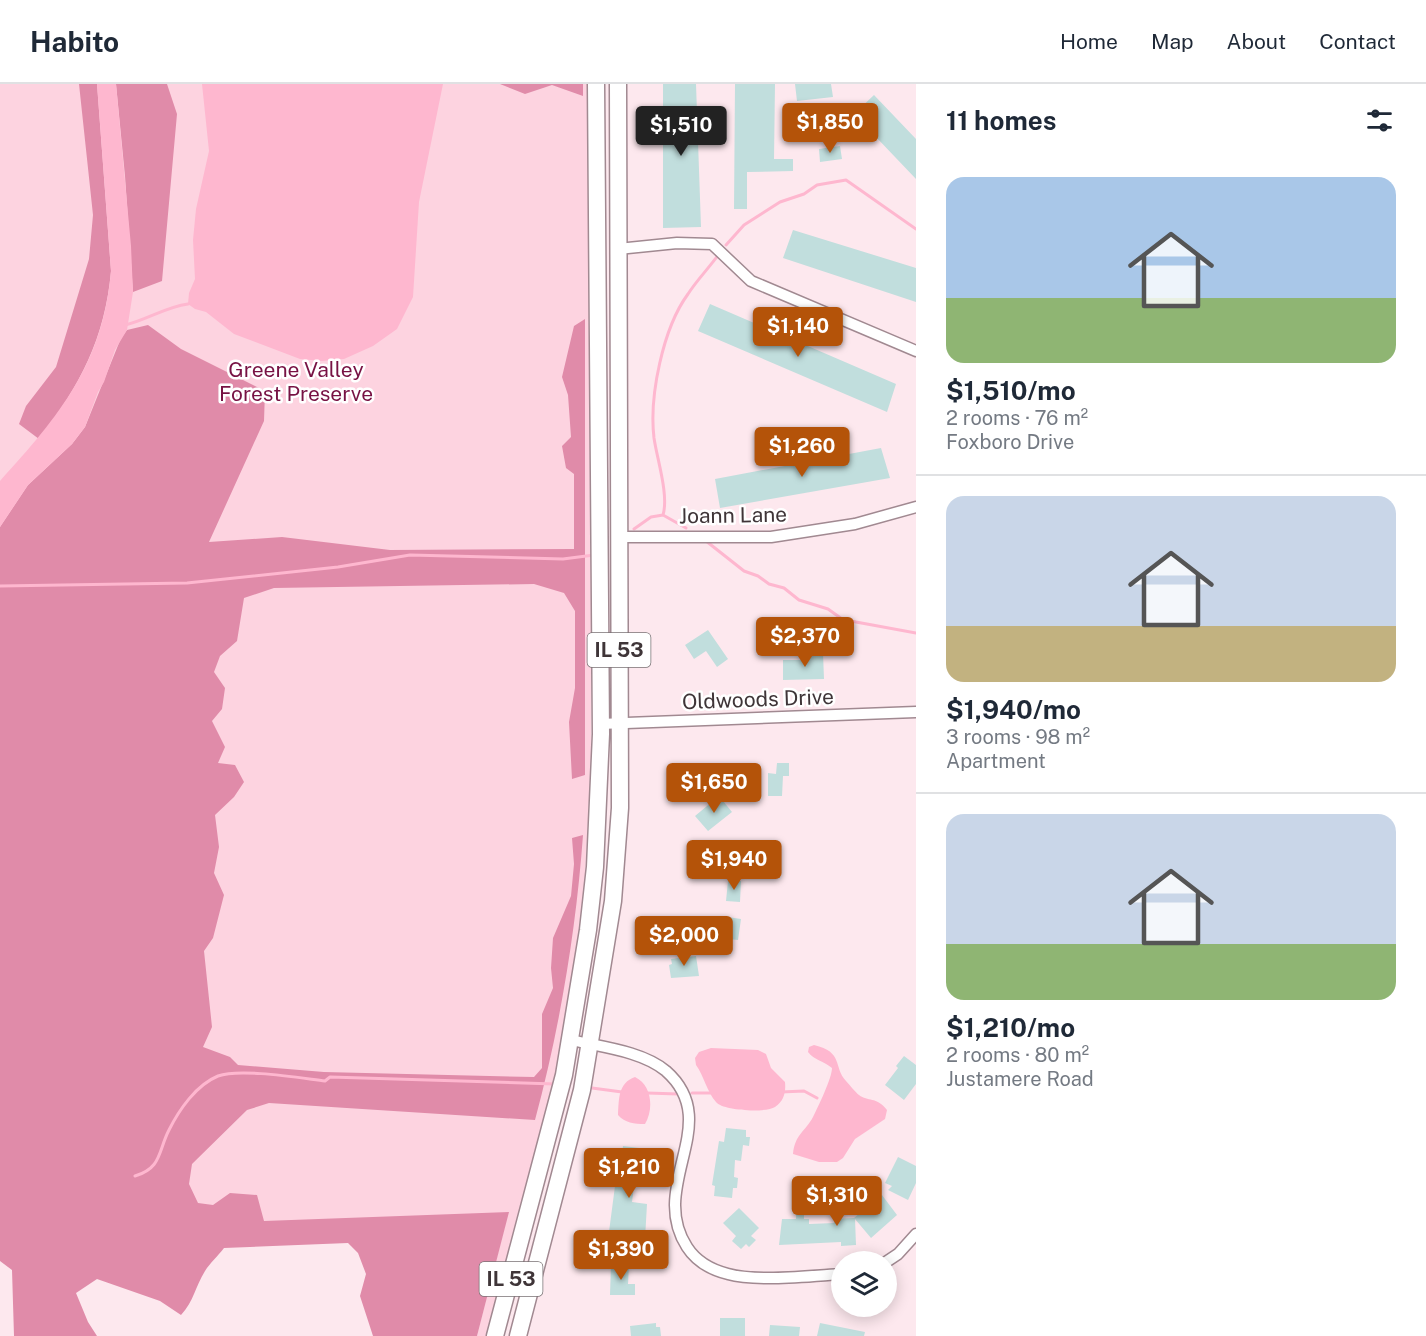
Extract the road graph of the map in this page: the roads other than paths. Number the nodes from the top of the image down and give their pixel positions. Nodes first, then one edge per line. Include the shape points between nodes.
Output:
1 (596, 84) edge
2 (618, 84) edge
3 (618, 249) junction
4 (916, 351) edge
5 (916, 507) edge
6 (619, 537) junction
7 (916, 712) edge
8 (621, 723) junction
9 (600, 724) junction
10 (571, 1040) junction
11 (590, 1044) junction
12 (916, 1234) edge
13 (897, 1255) edge
14 (831, 1274) edge
15 (495, 1336) edge
16 (518, 1336) edge

1 - 9 main road, IL 53
2 - 3 main road, IL 53
3 - 4 street via 712,244 751,281
3 - 6 main road, IL 53
5 - 6 street, Joann Lane via 855,524 771,537
6 - 8 main road, IL 53
7 - 8 street, Oldwoods Drive
8 - 9 street, Oldwoods Drive
8 - 11 main road, IL 53 via 613,901
9 - 10 main road, IL 53 via 595,867
10 - 11 street
10 - 15 main road, IL 53
11 - 14 street via 652,1062 678,1085 688,1107 689,1128 674,1210 683,1240 703,1263 744,1277
11 - 16 main road, IL 53 via 582,1090
12 - 13 street

